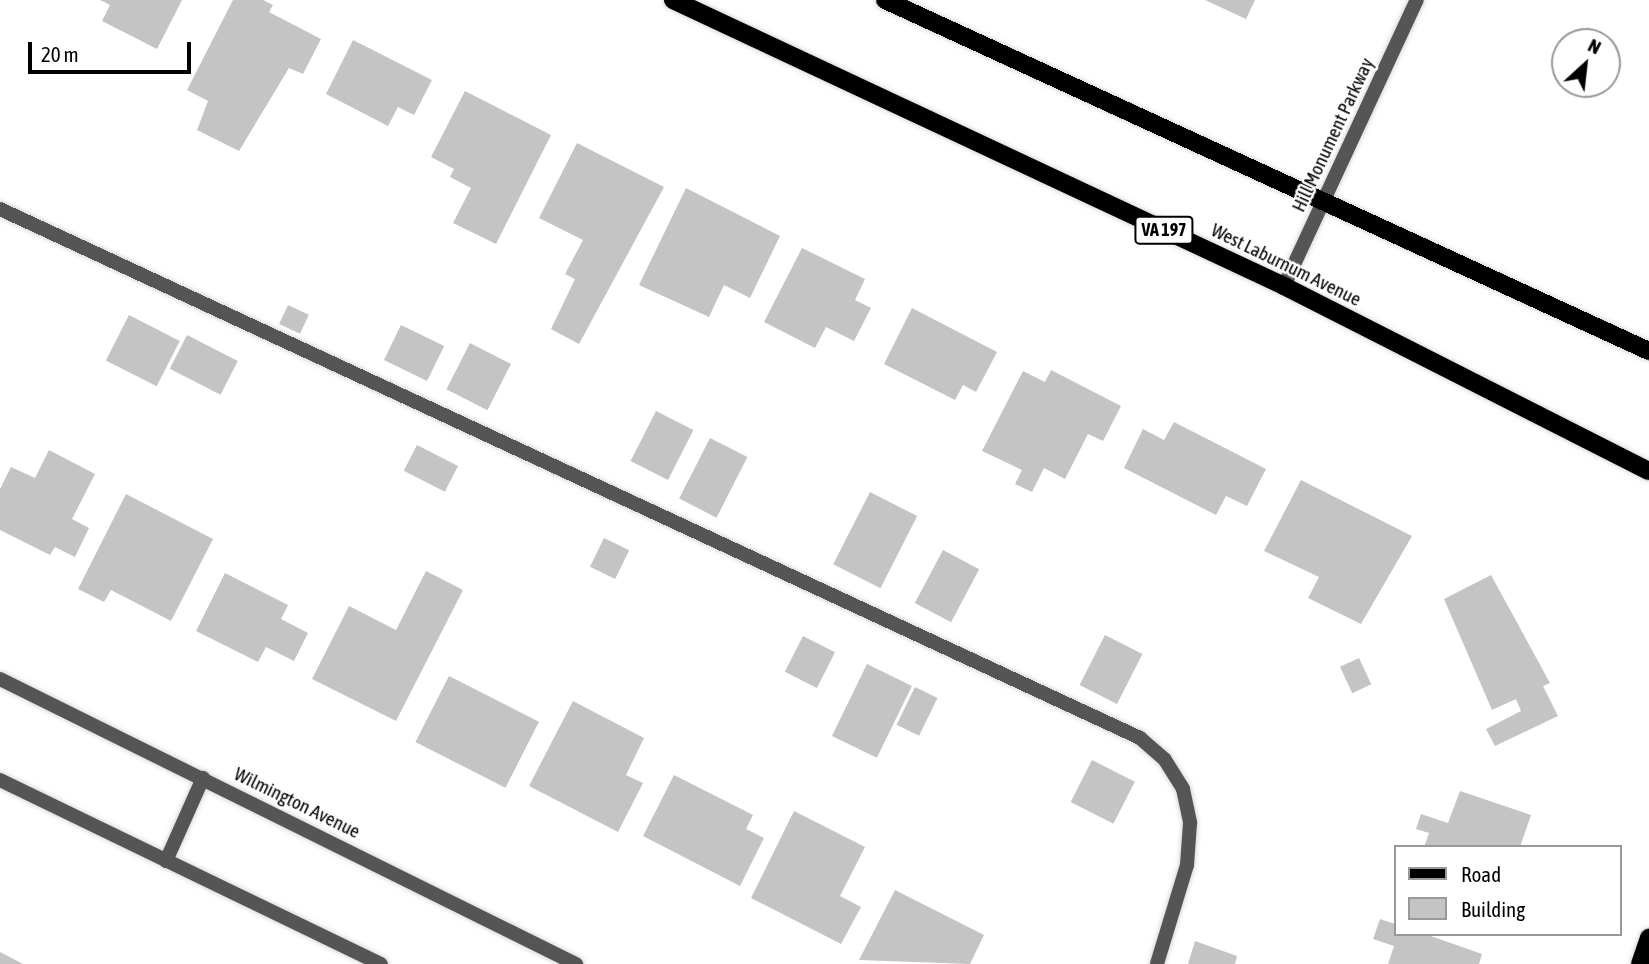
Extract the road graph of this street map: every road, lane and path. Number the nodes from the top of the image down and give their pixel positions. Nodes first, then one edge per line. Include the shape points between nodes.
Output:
1 (673, 0) edge
2 (885, 0) edge
3 (1417, 0) edge
4 (1323, 203) junction
5 (0, 209) edge
6 (1284, 286) junction
7 (1649, 351) edge
8 (1649, 471) edge
9 (0, 678) edge
10 (204, 778) junction
11 (0, 780) edge
12 (166, 861) junction
13 (1649, 939) edge
14 (381, 964) edge
15 (576, 964) edge
16 (1157, 964) edge
17 (1640, 964) edge

1 - 6 main road, West Laburnum Avenue / VA 197
2 - 4 main road
3 - 4 street, Hill Monument Parkway
4 - 6 street, Hill Monument Parkway
4 - 7 main road
5 - 16 street via 1140,738 1165,760 1183,789 1190,823 1187,865
6 - 8 main road, West Laburnum Avenue / VA 197
9 - 10 street, Wilmington Avenue
10 - 12 street
10 - 15 street, Wilmington Avenue
11 - 12 street
12 - 14 street
13 - 17 main road

